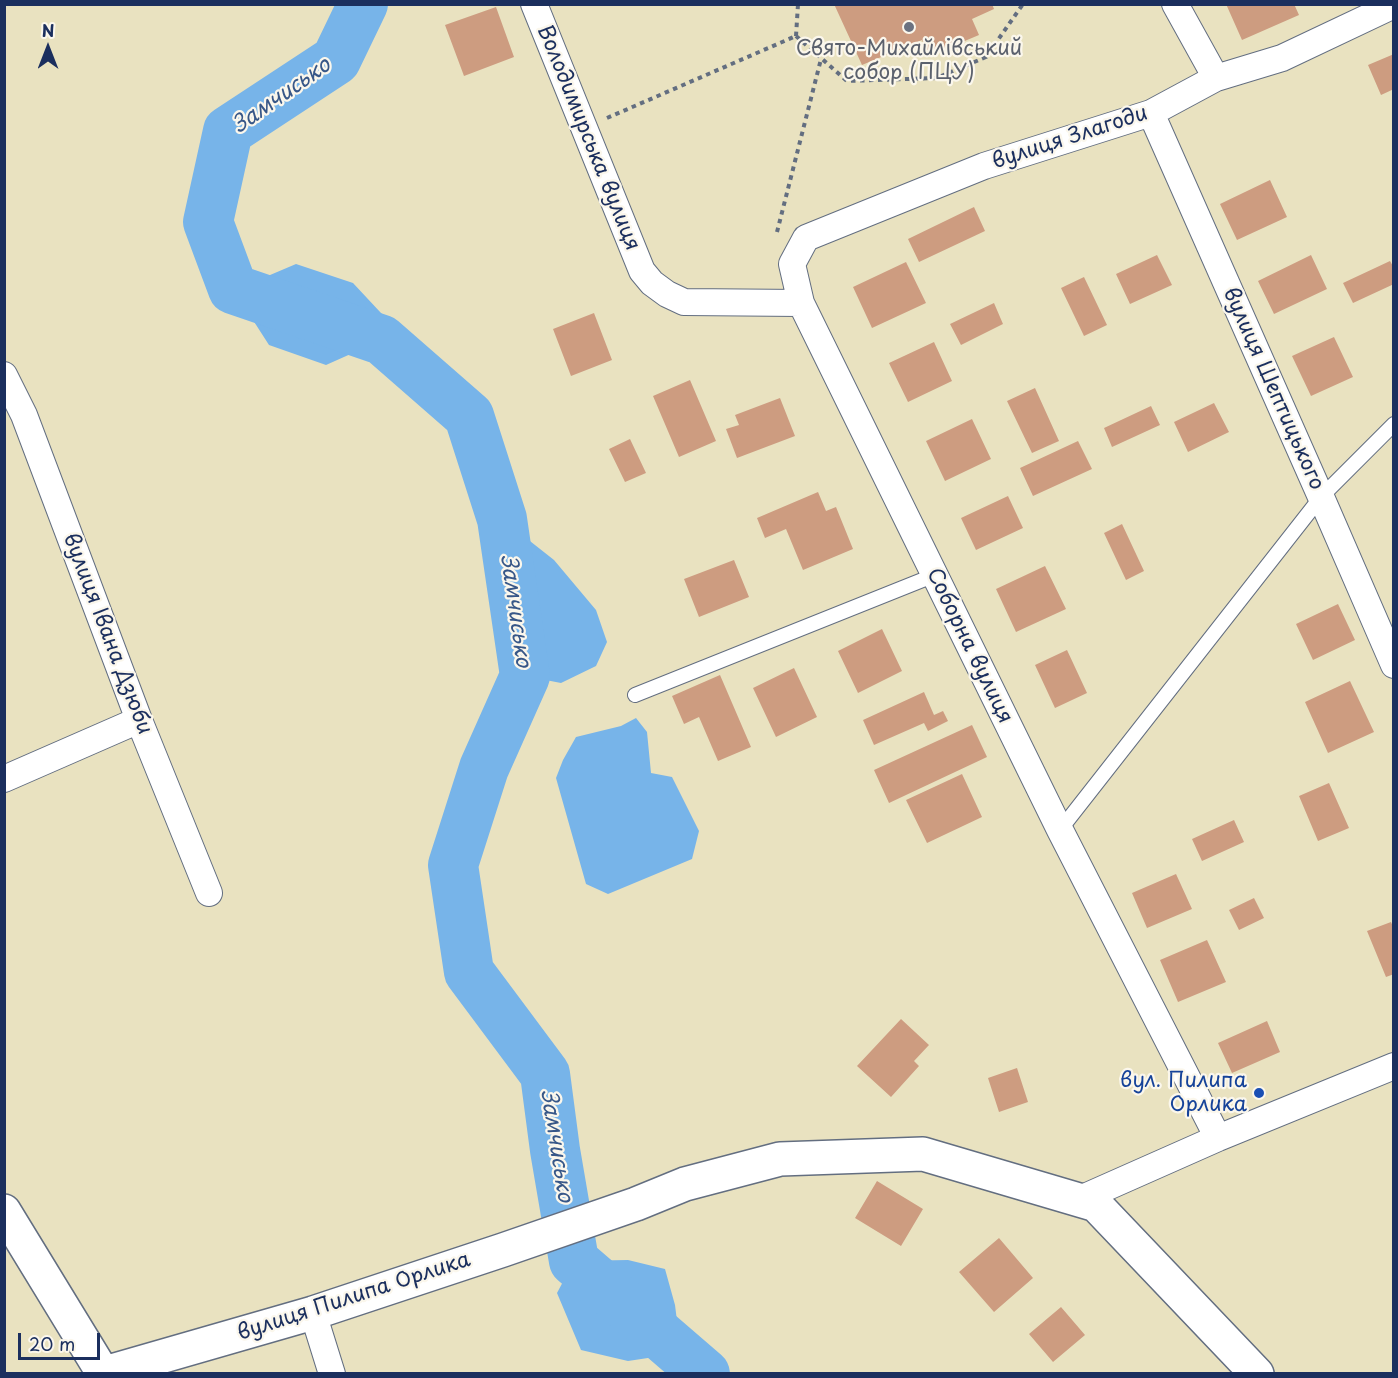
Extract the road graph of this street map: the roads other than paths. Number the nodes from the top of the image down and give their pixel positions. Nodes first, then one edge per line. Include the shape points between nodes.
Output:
1 (534, 4) edge
2 (1175, 4) edge
3 (1394, 5) edge
4 (1216, 78) junction
5 (1151, 113) junction
6 (801, 303) junction
7 (4, 375) edge
8 (1394, 424) edge
9 (1322, 497) junction
10 (935, 575) junction
11 (1394, 665) edge
12 (635, 695) dead end
13 (140, 720) junction
14 (4, 779) edge
15 (1060, 830) junction
16 (209, 893) dead end
17 (1394, 1066) edge
18 (1218, 1138) junction
19 (1078, 1200) junction
20 (4, 1211) edge
21 (313, 1313) junction
22 (102, 1373) edge
23 (332, 1374) edge
24 (1257, 1374) edge

1 - 6 street, Володимирська вулиця via 642,271 652,283 684,302
2 - 4 street
3 - 4 street, вулиця Злагоди via 1282,58
4 - 5 street, вулиця Злагоди
5 - 6 street, вулиця Злагоди via 984,166 806,238 792,264
5 - 9 street, вулиця Шептицького
6 - 10 street, Соборна вулиця
7 - 13 street, вулиця Івана Дзюби via 24,415
8 - 9 lane
9 - 11 street, вулиця Шептицького
9 - 15 lane
10 - 12 lane
10 - 15 street, Соборна вулиця
13 - 14 street
13 - 16 street, вулиця Івана Дзюби
15 - 18 street, Соборна вулиця
17 - 18 street
18 - 19 street
19 - 21 street, вулиця Пилипа Орлика via 923,1154 780,1159 685,1184
19 - 24 street via 1096,1205
20 - 22 street
21 - 22 street, вулиця Пилипа Орлика
21 - 23 street

